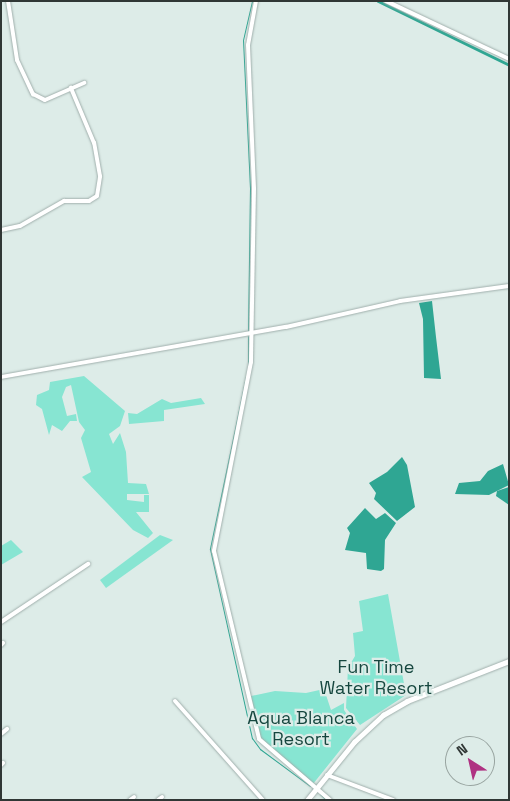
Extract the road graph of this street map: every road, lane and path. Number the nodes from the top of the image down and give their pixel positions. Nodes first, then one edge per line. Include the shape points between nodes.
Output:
1 (8, 1) edge
2 (256, 1) edge
3 (386, 1) edge
4 (509, 59) edge
5 (84, 83) dead end
6 (72, 88) junction
7 (1, 230) edge
8 (509, 286) edge
9 (249, 332) junction
10 (2, 376) edge
11 (88, 564) dead end
12 (1, 622) edge
13 (509, 661) edge
14 (175, 701) dead end
15 (7, 729) dead end
16 (1, 734) edge
17 (327, 775) junction
18 (316, 788) junction
19 (330, 799) edge
20 (263, 800) edge
21 (307, 800) edge
22 (393, 800) edge

1 - 6 street via 17,60 29,89 42,100
2 - 9 street via 248,52 254,189
3 - 4 street
5 - 6 street
6 - 7 street via 94,143 100,176 96,196 89,201 64,201 20,226
8 - 9 street via 400,301
9 - 10 street
9 - 18 street via 250,370 214,550 259,739
11 - 12 street
13 - 17 main road via 397,706 368,728
14 - 20 street
15 - 16 street
17 - 18 main road
17 - 22 street
18 - 19 street
18 - 21 main road

